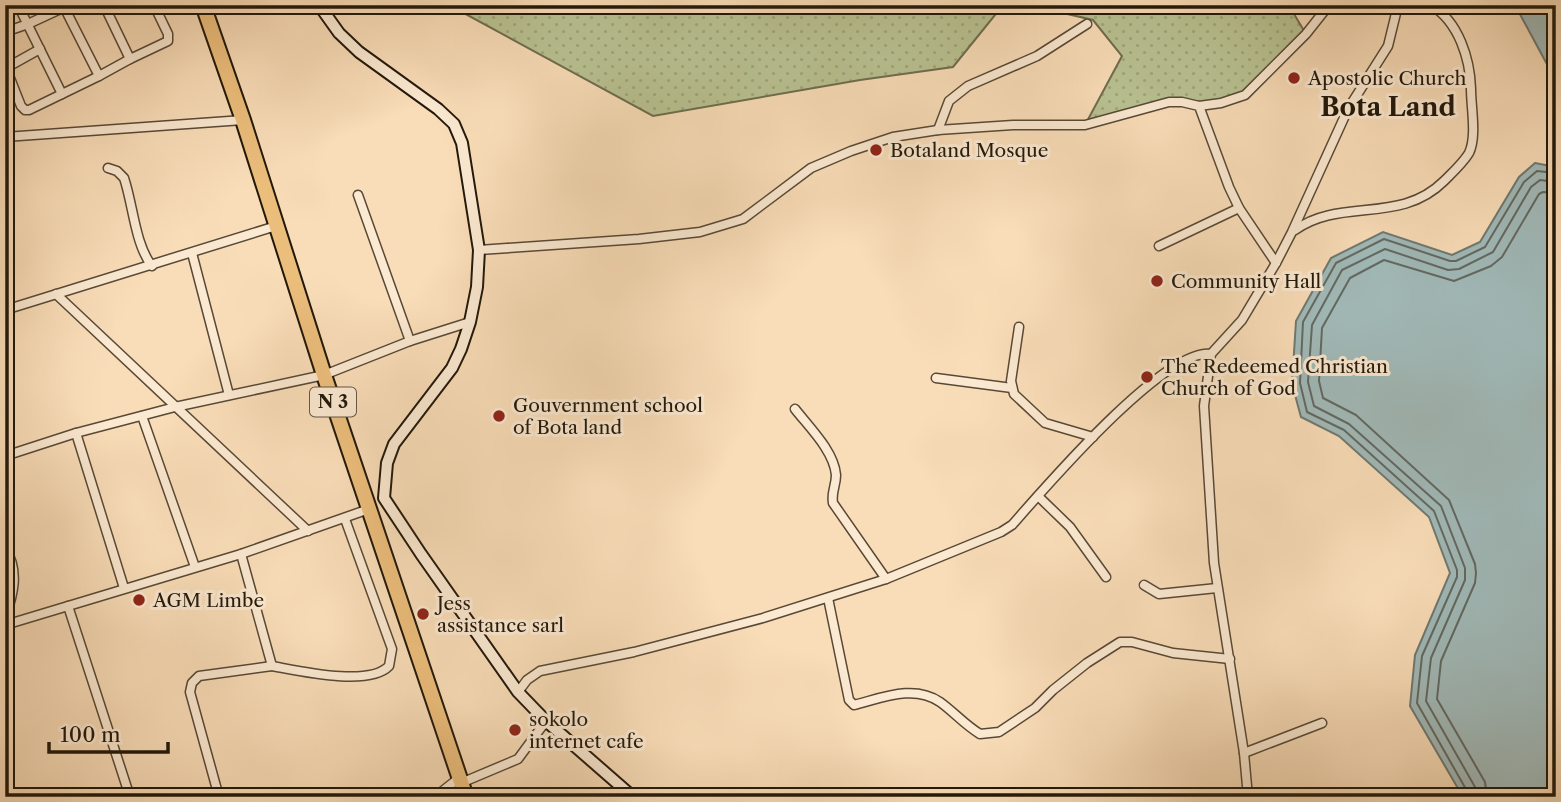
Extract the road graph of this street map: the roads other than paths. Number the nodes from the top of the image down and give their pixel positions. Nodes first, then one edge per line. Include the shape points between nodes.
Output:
1 (18, 5) edge
2 (104, 5) edge
3 (154, 5) edge
4 (202, 5) edge
5 (319, 5) edge
6 (1329, 5) edge
7 (1398, 5) edge
8 (1431, 5) edge
9 (65, 6) edge
10 (28, 24) junction
11 (1087, 24) dead end
12 (5, 32) edge
13 (40, 49) junction
14 (130, 59) junction
15 (99, 76) junction
16 (62, 94) junction
17 (1199, 106) junction
18 (243, 120) junction
19 (938, 130) junction
20 (5, 137) edge
21 (108, 168) dead end
22 (358, 195) dead end
23 (1239, 208) junction
24 (276, 226) junction
25 (1292, 232) junction
26 (1159, 246) dead end
27 (479, 250) junction
28 (192, 253) junction
29 (1276, 263) junction
30 (152, 266) junction
31 (56, 294) junction
32 (5, 310) edge
33 (470, 322) junction
34 (1019, 327) dead end
35 (410, 341) junction
36 (1211, 354) junction
37 (324, 375) junction
38 (936, 378) dead end
39 (1012, 388) junction
40 (229, 395) junction
41 (175, 407) junction
42 (795, 409) dead end
43 (142, 416) junction
44 (76, 433) junction
45 (1093, 437) junction
46 (5, 456) edge
47 (1038, 496) junction
48 (384, 498) junction
49 (368, 505) junction
50 (345, 519) junction
51 (308, 531) junction
52 (5, 548) edge
53 (241, 554) junction
54 (195, 567) junction
55 (1106, 577) dead end
56 (886, 579) junction
57 (1144, 585) dead end
58 (124, 588) junction
59 (1217, 588) junction
60 (828, 598) junction
61 (68, 606) junction
62 (5, 619) edge
63 (5, 625) edge
64 (1230, 659) junction
65 (272, 666) junction
66 (519, 692) junction
67 (546, 721) junction
68 (1322, 723) dead end
69 (1244, 752) junction
70 (462, 786) edge
71 (130, 797) edge
72 (219, 797) edge
73 (435, 797) edge
74 (634, 797) edge
75 (1248, 797) edge

1 - 10 street
2 - 14 street
3 - 14 street via 168,41
4 - 18 highway, N 3
5 - 27 street via 359,52 454,124 463,143
6 - 17 street via 1245,95
7 - 25 street via 1388,46 1348,109
8 - 25 street via 1451,24 1470,72 1469,152 1433,191 1415,202 1313,219
9 - 10 street
9 - 15 street
10 - 12 street
10 - 13 street
11 - 19 street via 1037,56 968,86 949,100
13 - 16 street
13 - 16 street via 6,68 21,106 29,110
14 - 15 street
15 - 16 street
17 - 19 street via 1169,102 1085,125
17 - 23 street
18 - 20 street
18 - 24 highway, N 3
19 - 27 street via 893,137 832,159 801,174 743,219 700,232
21 - 30 street via 124,178 140,240
22 - 35 street
23 - 26 street
23 - 29 street
24 - 28 street
24 - 37 highway, N 3
25 - 29 street
27 - 33 street
28 - 30 street
28 - 40 street
29 - 36 street via 1242,320
30 - 31 street
31 - 32 street
31 - 41 street
33 - 35 street
33 - 48 street via 452,368 394,444
34 - 39 street
35 - 37 street
36 - 45 street via 1190,358 1166,373
36 - 59 street via 1205,414
37 - 40 street
37 - 49 highway, N 3
38 - 39 street
39 - 45 street via 1018,400 1045,423
40 - 41 street
41 - 43 street
41 - 51 street
42 - 56 street via 831,458 836,474 833,503
43 - 44 street
43 - 54 street
44 - 46 street
44 - 58 street
45 - 47 street
47 - 55 street via 1070,527
47 - 56 street via 1001,532
48 - 49 street
48 - 66 street
49 - 50 street
49 - 70 highway, N 3
50 - 51 street
50 - 65 street via 392,649 389,666 378,675 325,676
51 - 53 street
52 - 62 street via 15,580
53 - 54 street
53 - 65 street
54 - 58 street
56 - 60 street
57 - 59 street via 1158,594
58 - 61 street
59 - 64 street
60 - 64 street via 854,705 909,692 923,694 980,734 999,732 1035,709 1087,663 1120,642
60 - 66 street via 664,645 540,671
61 - 63 street
61 - 71 street
64 - 69 street
65 - 72 street via 198,676 192,683 190,692
66 - 67 street
67 - 70 street via 518,759
67 - 74 street
68 - 69 street
69 - 75 street
70 - 73 street

